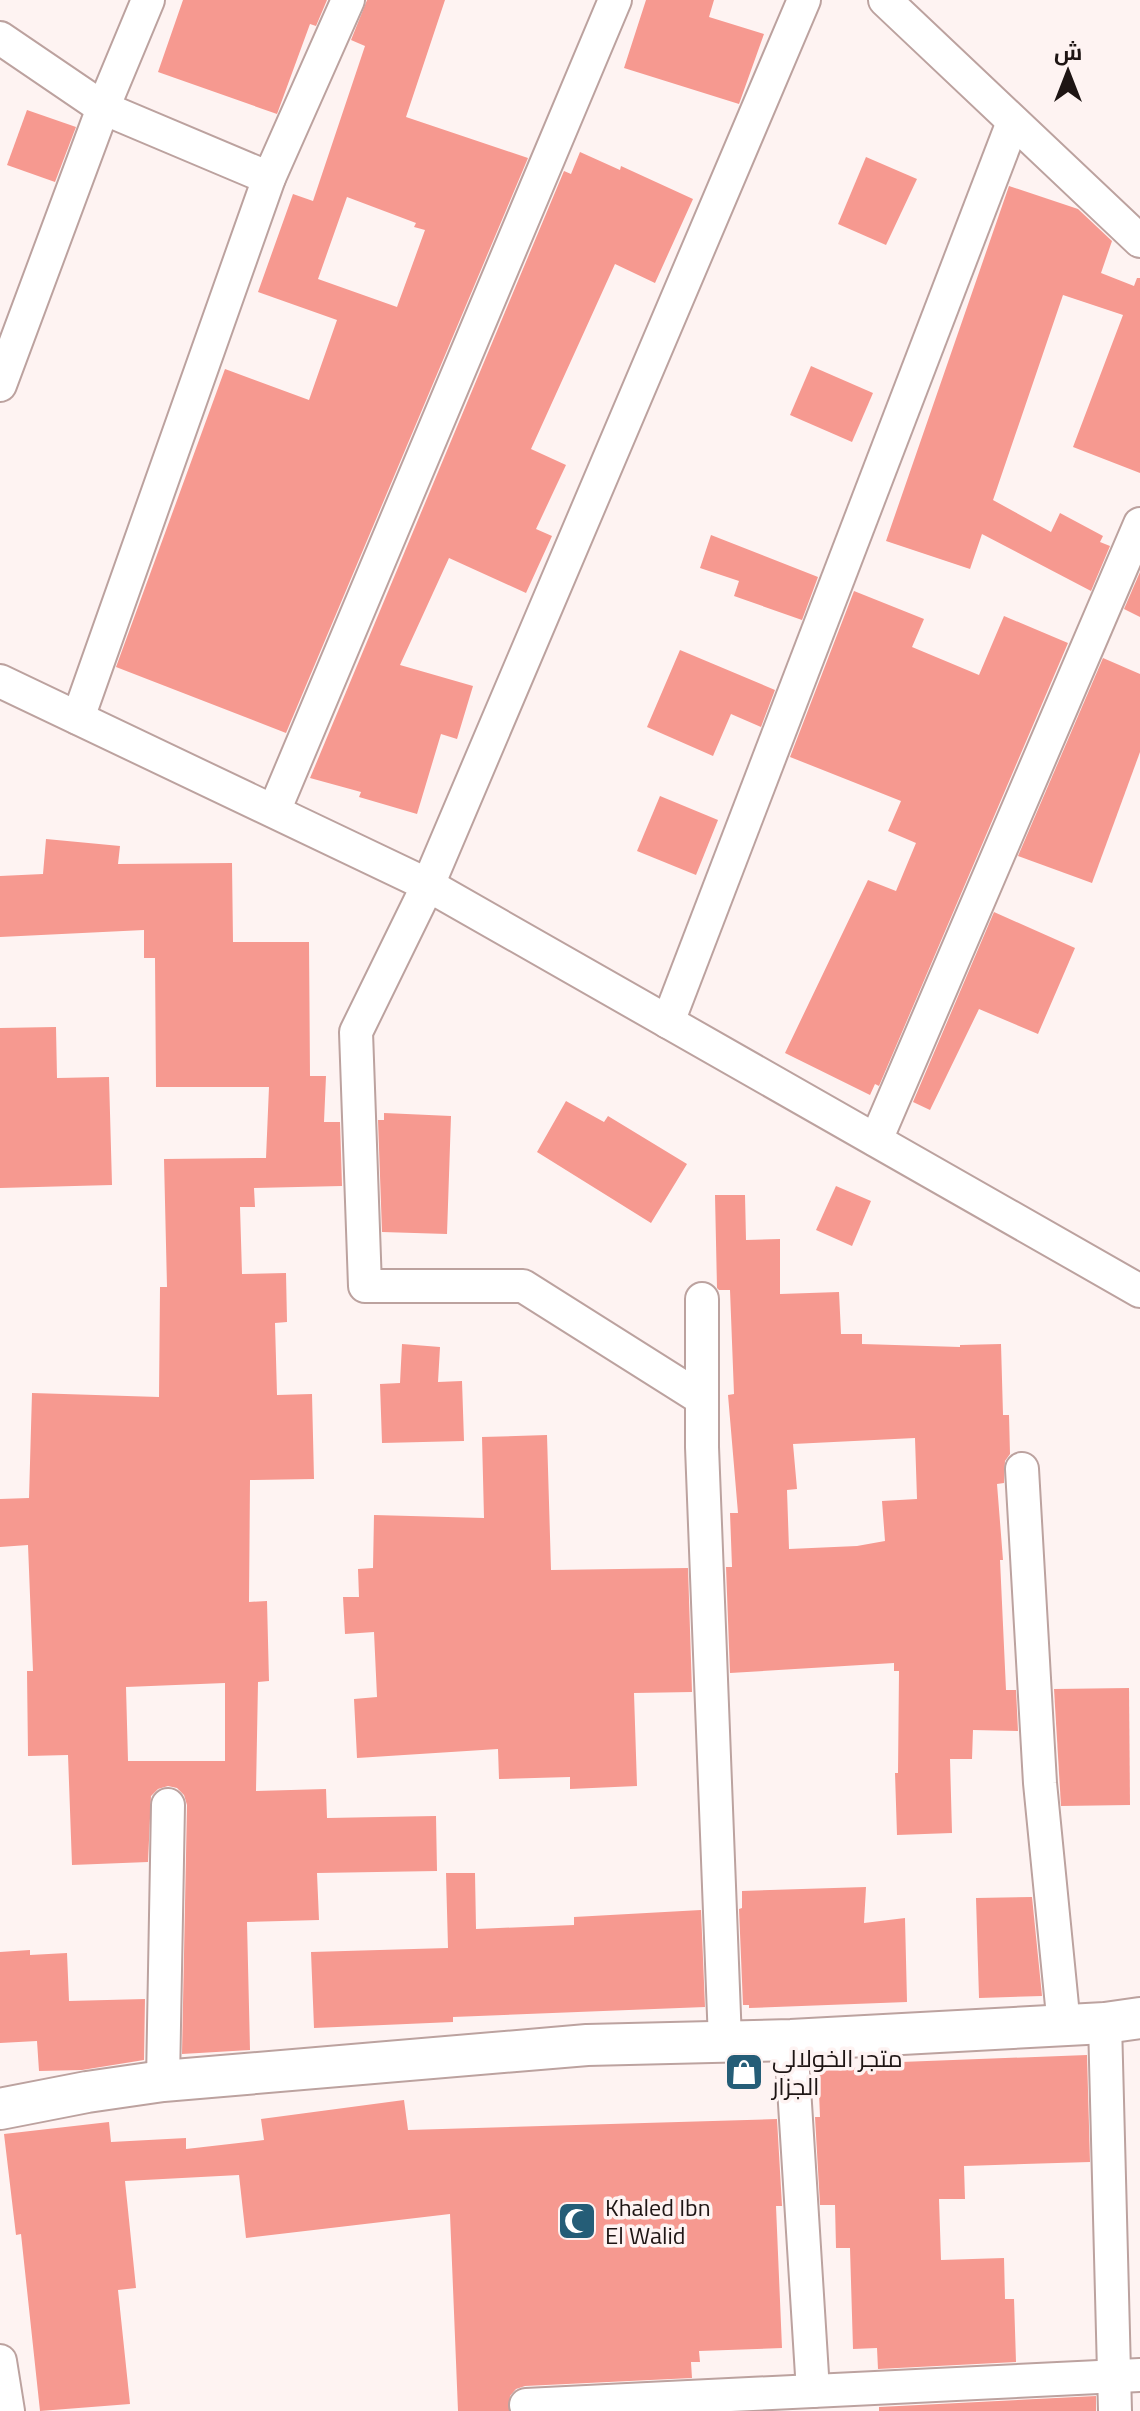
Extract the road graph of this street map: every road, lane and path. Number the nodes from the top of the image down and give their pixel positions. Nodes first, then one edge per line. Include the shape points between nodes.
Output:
1 (148, 0) edge
2 (348, 0) edge
3 (615, 0) edge
4 (804, 0) edge
5 (885, 0) edge
6 (0, 38) edge
7 (103, 108) junction
8 (1013, 122) junction
9 (269, 178) junction
10 (1140, 241) edge
11 (0, 385) edge
12 (1140, 524) edge
13 (0, 681) edge
14 (78, 718) junction
15 (274, 811) junction
16 (428, 885) junction
17 (668, 1022) junction
18 (876, 1140) junction
19 (1140, 1291) edge
20 (702, 1299) dead end
21 (702, 1399) junction
22 (1022, 1469) dead end
23 (168, 1805) dead end
24 (1123, 2020) edge
25 (1064, 2026) junction
26 (791, 2040) junction
27 (725, 2041) junction
28 (163, 2081) junction
29 (0, 2109) edge
30 (0, 2361) edge
31 (1126, 2375) edge
32 (813, 2391) junction
33 (855, 2400) edge
34 (526, 2405) dead end
35 (8, 2411) edge
36 (1115, 2411) edge

1 - 7 street
2 - 9 street
3 - 15 street
4 - 16 street
5 - 8 street
6 - 7 street
7 - 9 street
7 - 11 street
8 - 10 street
8 - 17 street
9 - 14 street
12 - 18 street
13 - 14 street
14 - 15 street
15 - 16 street
16 - 17 street
16 - 21 street via 356,1032 365,1286 523,1286
17 - 18 street
18 - 19 street
20 - 21 street
21 - 27 street
22 - 25 street via 1040,1783
23 - 28 street
24 - 25 street
24 - 31 street
25 - 26 street
26 - 27 street
26 - 32 street
27 - 28 street via 587,2045
28 - 29 street
30 - 35 street
31 - 33 street
31 - 36 street
32 - 33 street
32 - 34 street

